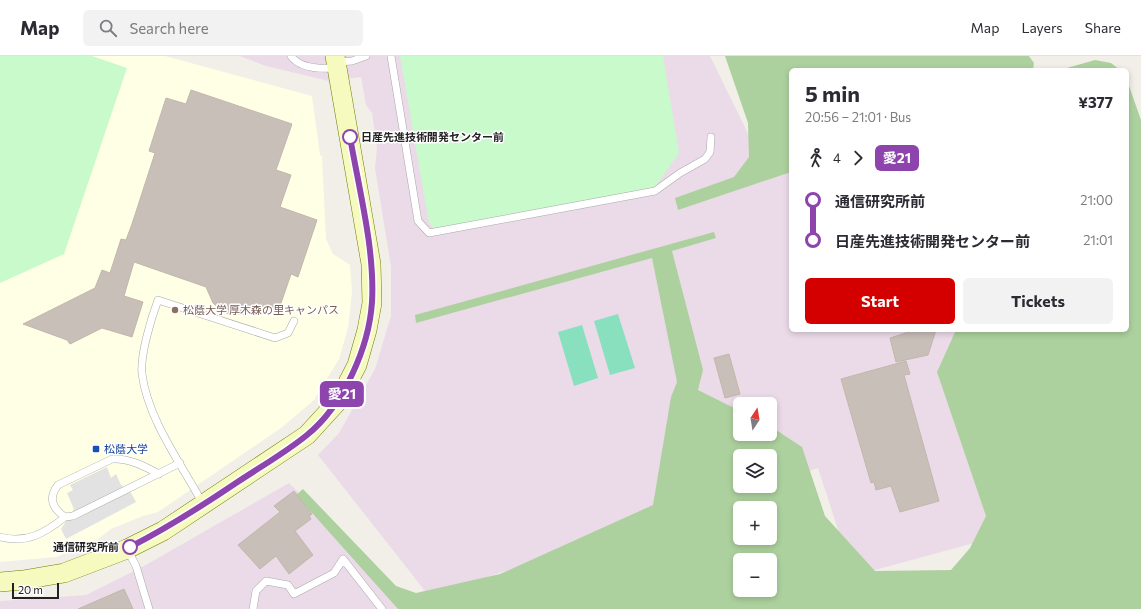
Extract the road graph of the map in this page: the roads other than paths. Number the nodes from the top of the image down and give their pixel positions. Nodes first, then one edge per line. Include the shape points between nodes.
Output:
1 (291, 56) edge
2 (366, 56) edge
3 (391, 56) edge
4 (336, 62) edge
5 (711, 137) dead end
6 (294, 321) dead end
7 (180, 463) junction
8 (159, 474) junction
9 (203, 504) junction
10 (65, 517) junction
11 (0, 537) edge
12 (127, 549) junction
13 (0, 582) edge
14 (149, 609) edge
15 (252, 609) edge
16 (382, 609) edge

1 - 4 lane via 306,66 325,69
2 - 4 lane via 352,61
3 - 5 lane via 418,221 429,233 655,191 705,159 710,152
4 - 9 street via 371,264 372,303 357,365 339,400 307,434
6 - 7 lane via 288,333 275,338 158,300 148,327 142,373 147,401
7 - 8 lane
7 - 9 lane
8 - 10 lane via 73,516
8 - 10 lane via 122,458 104,462 58,485 53,492 52,502 56,510
9 - 12 street
10 - 11 lane via 47,531 32,537
12 - 13 street via 64,573
12 - 14 lane via 136,566
15 - 16 lane via 256,591 266,581 288,585 294,594 334,572 343,560

